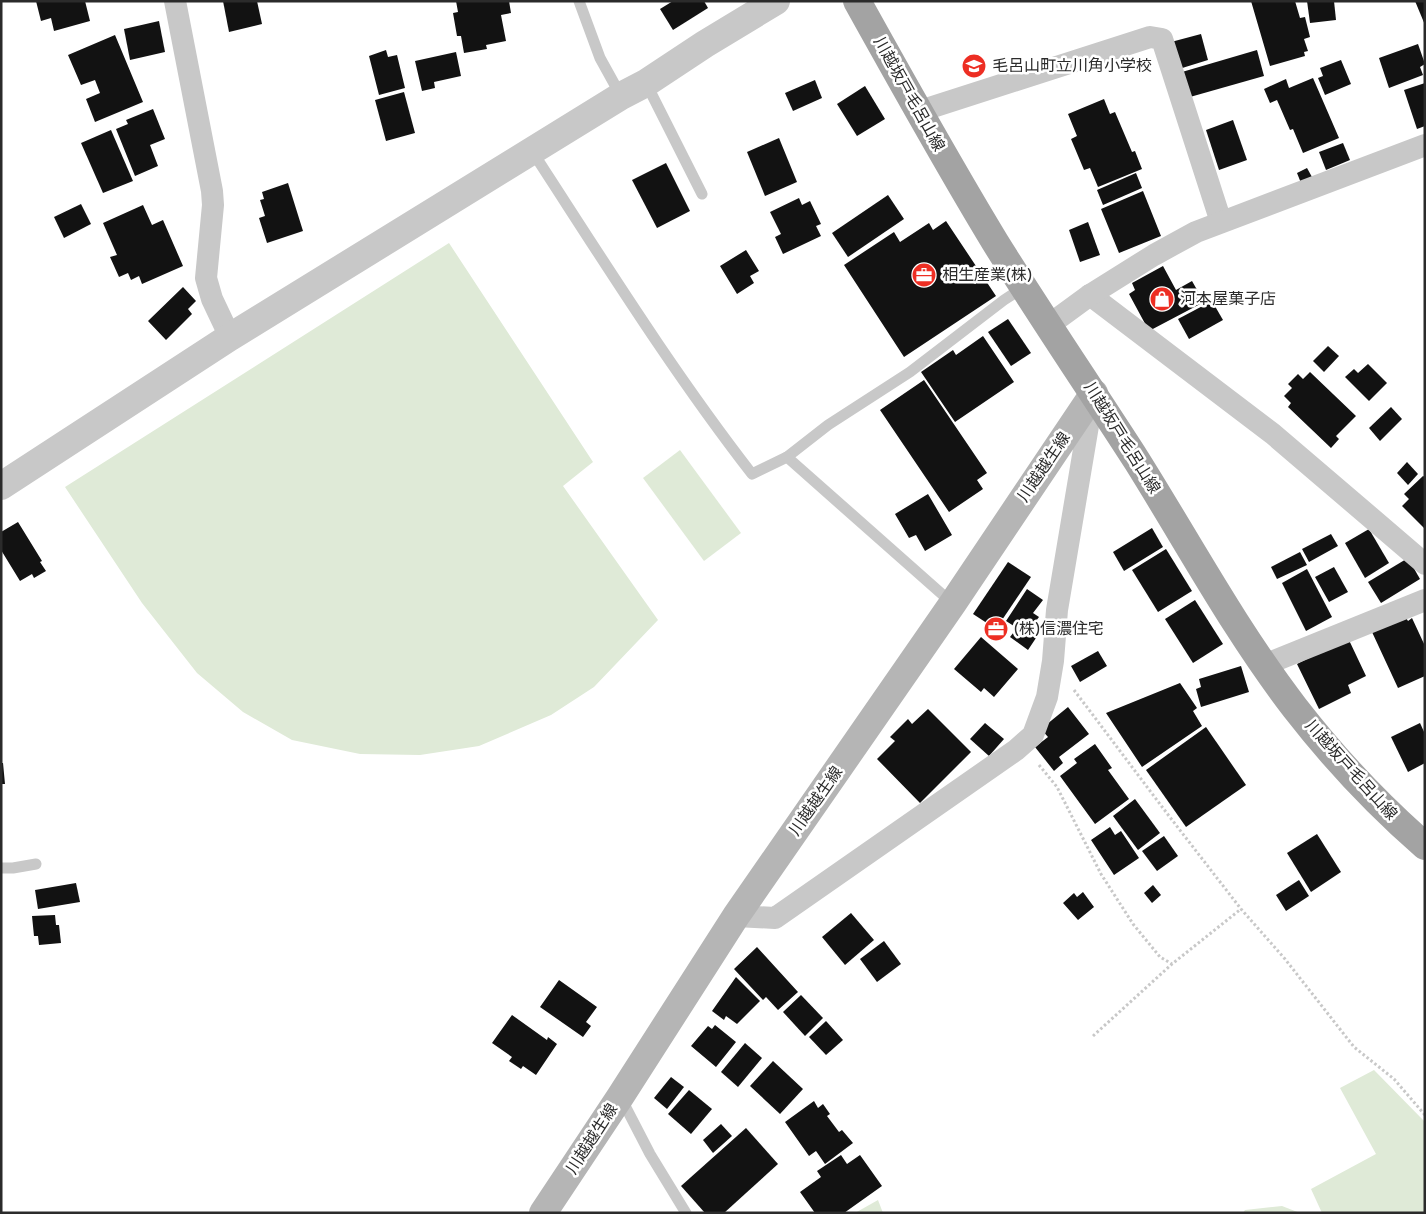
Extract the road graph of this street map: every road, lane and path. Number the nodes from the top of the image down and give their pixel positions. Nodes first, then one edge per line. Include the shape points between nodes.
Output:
1 (175, 1) edge
2 (579, 1) edge
3 (776, 1) edge
4 (857, 1) edge
5 (646, 83) junction
6 (621, 96) junction
7 (917, 112) junction
8 (1425, 145) edge
9 (532, 151) junction
10 (702, 194) dead end
11 (1221, 222) junction
12 (1024, 287) junction
13 (1090, 295) junction
14 (1049, 325) junction
15 (230, 337) junction
16 (1094, 393) junction
17 (787, 457) junction
18 (1, 486) edge
19 (1425, 564) edge
20 (1425, 600) edge
21 (953, 603) junction
22 (1053, 661) junction
23 (1264, 665) junction
24 (1023, 745) junction
25 (1425, 846) edge
26 (36, 864) dead end
27 (1, 868) edge
28 (1241, 909) junction
29 (736, 916) junction
30 (1172, 964) junction
31 (1093, 1036) dead end
32 (620, 1097) junction
33 (1425, 1115) edge
34 (543, 1213) edge
35 (686, 1213) edge

1 - 15 street via 212,191 206,278
2 - 6 lane via 600,58
3 - 5 street
4 - 7 main road, 川越坂戸毛呂山線
5 - 6 street
5 - 10 lane
6 - 9 street
7 - 11 street via 1150,37 1162,39
7 - 12 main road, 川越坂戸毛呂山線
8 - 11 street
9 - 15 street
9 - 17 lane via 630,303 752,474
11 - 13 street via 1154,254
12 - 14 main road, 川越坂戸毛呂山線
12 - 17 lane via 910,372 828,425
13 - 14 street
13 - 19 street via 1273,434
14 - 16 main road, 川越坂戸毛呂山線
15 - 18 street
16 - 21 main road, 川越越生線
16 - 22 street via 1057,610
16 - 23 main road, 川越坂戸毛呂山線
17 - 21 lane
20 - 23 street
21 - 29 main road, 川越越生線
22 - 24 street via 1047,697 1033,735
22 - 28 path
23 - 25 main road, 川越坂戸毛呂山線 via 1295,708 1358,782
24 - 29 street via 775,918
24 - 30 path via 1057,786 1101,874 1133,924 1160,957
26 - 27 lane
28 - 30 path
28 - 33 path via 1285,959 1354,1048 1394,1079
29 - 32 main road, 川越越生線
30 - 31 path
32 - 34 main road, 川越越生線
32 - 35 lane

